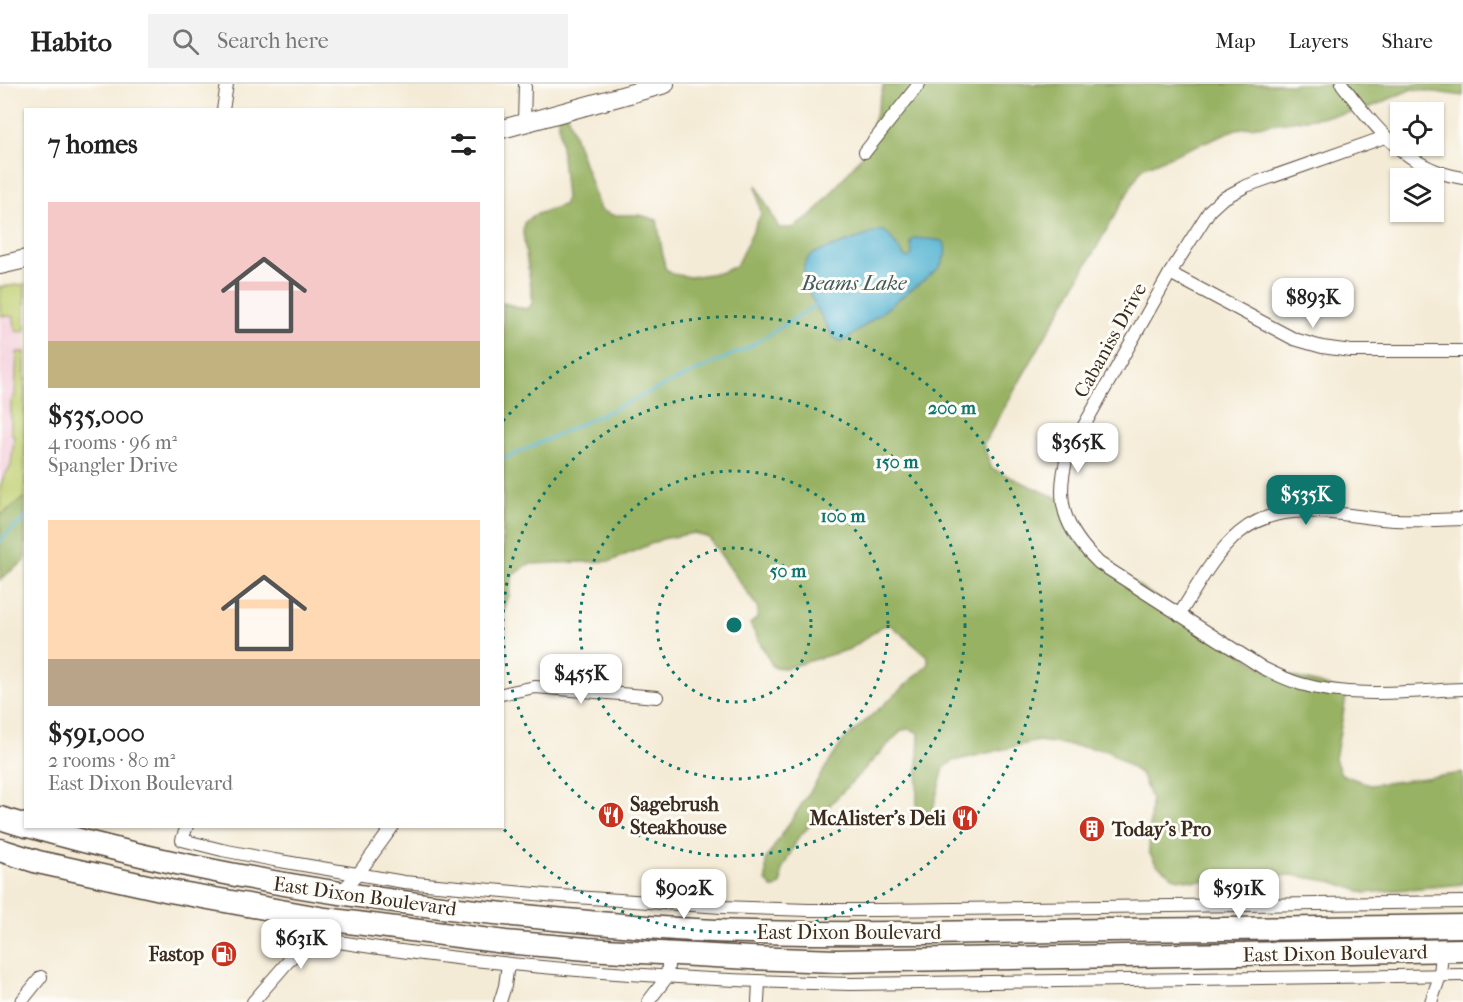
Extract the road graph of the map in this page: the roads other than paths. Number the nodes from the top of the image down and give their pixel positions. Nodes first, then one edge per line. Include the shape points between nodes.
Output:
1 (227, 84) edge
2 (525, 84) edge
3 (665, 84) edge
4 (919, 84) edge
5 (1342, 84) edge
6 (223, 108) edge
7 (524, 123) junction
8 (504, 128) edge
9 (1384, 137) junction
10 (865, 152) dead end
11 (1463, 178) edge
12 (24, 259) edge
13 (0, 265) edge
14 (1170, 273) junction
15 (1463, 351) edge
16 (1463, 519) edge
17 (1179, 615) junction
18 (1463, 689) edge
19 (504, 694) edge
20 (657, 697) dead end
21 (0, 817) edge
22 (24, 820) edge
23 (24, 825) edge
24 (34, 828) edge
25 (89, 828) edge
26 (186, 828) edge
27 (392, 828) edge
28 (0, 850) edge
29 (159, 859) junction
30 (358, 874) junction
31 (170, 891) junction
32 (340, 893) junction
33 (1463, 902) edge
34 (1015, 909) junction
35 (462, 910) junction
36 (325, 919) junction
37 (1463, 926) edge
38 (1168, 930) junction
39 (1014, 932) junction
40 (309, 939) junction
41 (1453, 950) edge
42 (669, 954) junction
43 (1028, 958) junction
44 (837, 961) junction
45 (508, 964) junction
46 (1463, 975) edge
47 (1440, 976) junction
48 (41, 977) dead end
49 (667, 977) junction
50 (1028, 981) junction
51 (759, 982) junction
52 (21, 1002) edge
53 (253, 1002) edge
54 (500, 1002) edge
55 (648, 1002) edge
56 (758, 1002) edge
57 (1431, 1002) edge

1 - 6 street
2 - 7 street
3 - 7 street
4 - 10 street
5 - 9 street
7 - 8 street
9 - 11 street via 1420,164
9 - 14 street, Cabaniss Drive via 1245,186 1222,199 1210,210
12 - 13 street
14 - 15 street via 1294,339 1352,351
14 - 17 street, Cabaniss Drive via 1068,454 1062,500 1072,532 1085,550
16 - 17 street via 1395,520 1305,511 1267,518 1240,532 1222,549
17 - 18 street, Cabaniss Drive via 1263,668 1301,684 1360,693
19 - 20 street via 535,687
21 - 22 highway
21 - 23 highway, East Dixon Boulevard
24 - 29 highway, East Dixon Boulevard
25 - 29 highway
26 - 30 street, East Dixon Boulevard via 182,840
27 - 30 street
28 - 31 highway, East Dixon Boulevard
29 - 32 highway, East Dixon Boulevard
30 - 32 street
30 - 34 street, East Dixon Boulevard via 404,882 722,907
31 - 32 highway via 204,888 323,900
31 - 36 highway, East Dixon Boulevard
32 - 35 highway, East Dixon Boulevard
33 - 34 street, East Dixon Boulevard
34 - 39 street
35 - 36 highway via 438,916 344,908
35 - 39 highway, East Dixon Boulevard via 749,932
36 - 40 street
36 - 42 highway, East Dixon Boulevard via 505,942
37 - 38 highway, East Dixon Boulevard
38 - 39 highway, East Dixon Boulevard
38 - 43 highway via 1138,943 1034,945
39 - 44 highway via 1013,940 1006,944 876,948
40 - 45 street, East Dixon Boulevard
40 - 53 street
41 - 43 highway, East Dixon Boulevard
41 - 47 street
42 - 44 highway, East Dixon Boulevard
42 - 49 street
43 - 44 highway, East Dixon Boulevard
43 - 50 street
45 - 49 street, East Dixon Boulevard
45 - 54 street
46 - 47 street, East Dixon Boulevard
47 - 50 street, East Dixon Boulevard
47 - 57 street
48 - 52 street
49 - 51 street, East Dixon Boulevard
49 - 55 street
50 - 51 street, East Dixon Boulevard
51 - 56 street

